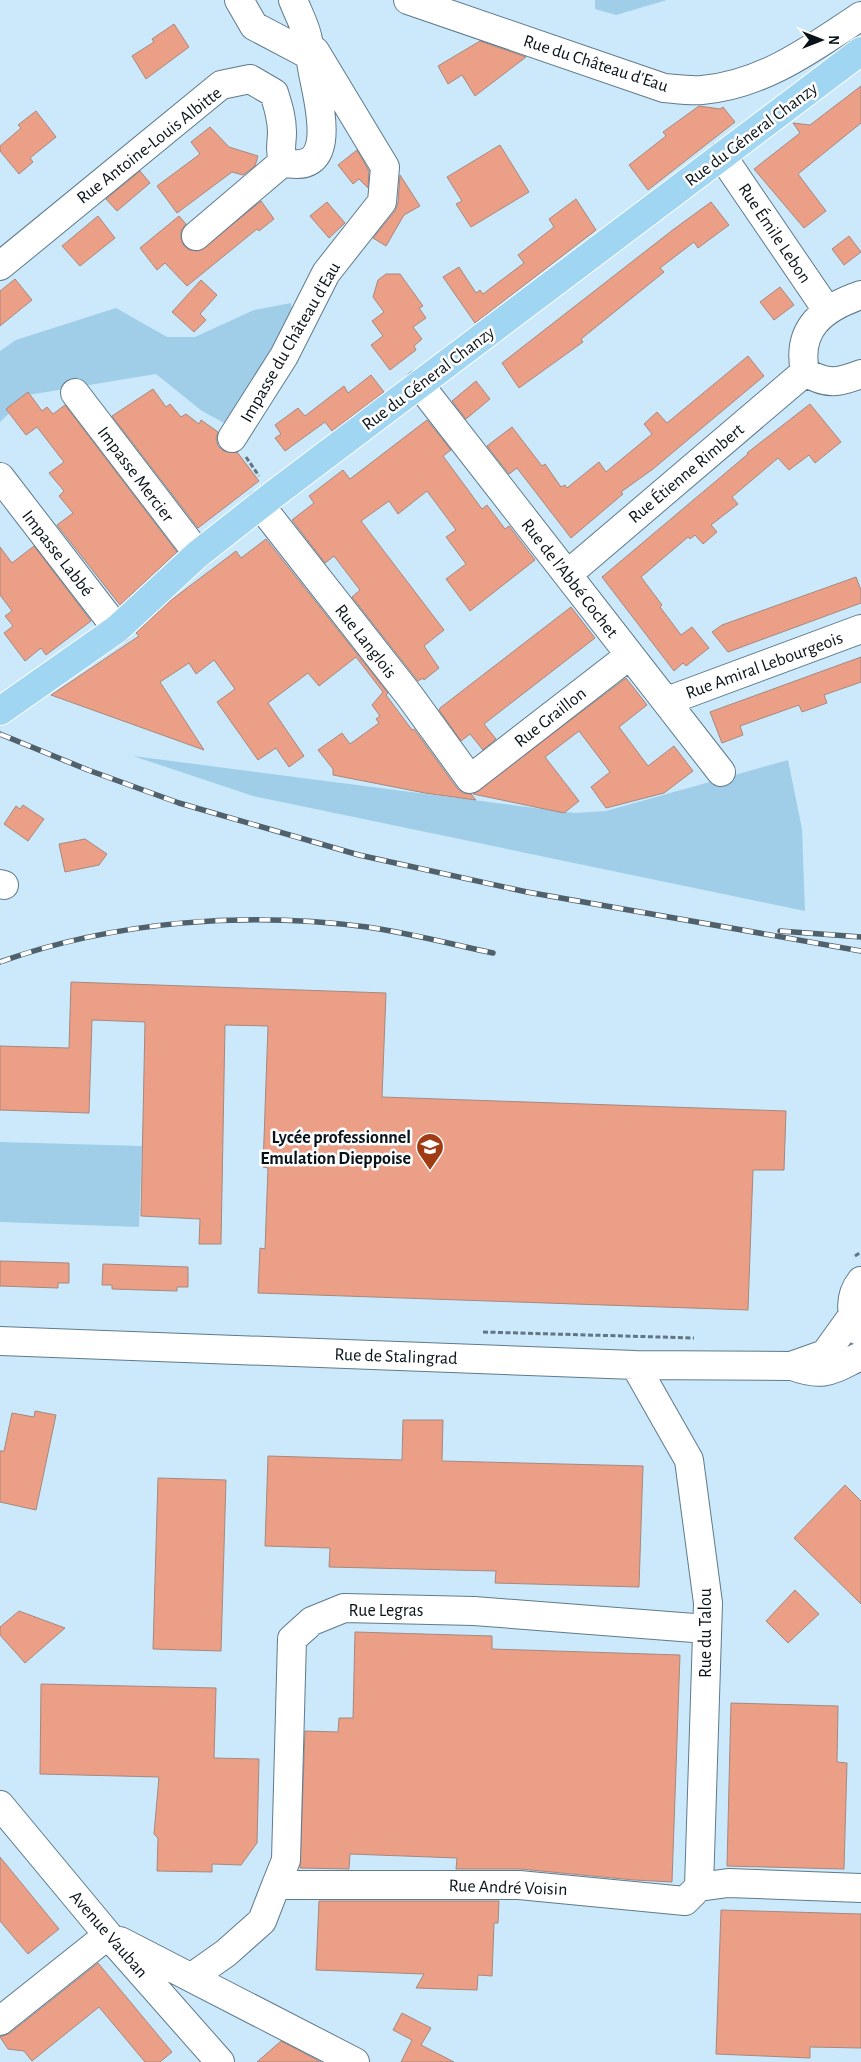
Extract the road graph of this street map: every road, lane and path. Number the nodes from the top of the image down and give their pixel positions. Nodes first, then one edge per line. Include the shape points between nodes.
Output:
1 (239, 0) edge
2 (293, 0) edge
3 (408, 0) edge
4 (861, 16) edge
5 (308, 47) junction
6 (861, 51) edge
7 (722, 156) junction
8 (283, 162) junction
9 (196, 236) dead end
10 (0, 266) edge
11 (861, 295) edge
12 (827, 310) junction
13 (805, 372) junction
14 (861, 374) edge
15 (419, 384) junction
16 (75, 393) dead end
17 (232, 438) joint
18 (0, 477) edge
19 (266, 500) junction
20 (198, 554) junction
21 (568, 574) junction
22 (116, 628) junction
23 (861, 629) edge
24 (630, 655) junction
25 (667, 701) junction
26 (0, 711) edge
27 (721, 772) dead end
28 (470, 778) joint
29 (861, 1252) edge
30 (855, 1270) edge
31 (857, 1324) edge
32 (475, 1332) dead end
33 (703, 1338) dead end
34 (0, 1340) edge
35 (861, 1356) edge
36 (634, 1365) junction
37 (792, 1366) junction
38 (707, 1629) junction
39 (0, 1805) edge
40 (276, 1885) junction
41 (699, 1887) junction
42 (861, 1888) edge
43 (108, 1935) junction
44 (192, 1977) junction
45 (0, 2021) edge
46 (220, 2062) edge
47 (355, 2062) edge

1 - 5 street via 254,26
2 - 5 street
3 - 4 street, Rue du Château d'Eau via 664,88 703,90 750,79 796,60
5 - 8 street via 321,116 322,141 316,155 307,164 296,166
5 - 17 street, Impasse du Château d'Eau via 385,167 382,202 326,273 284,356
6 - 7 main road, Rue du Géneral Chanzy
7 - 12 street, Rue Émile Lebon
7 - 15 main road, Rue du Géneral Chanzy
8 - 9 street
8 - 10 street, Rue Antoine-Louis Albitte via 279,150 282,118 274,93 250,79 221,85
11 - 12 street
12 - 13 street via 811,326 804,343 802,359
13 - 14 street via 822,382 846,380
13 - 21 street, Rue Étienne Rimbert
15 - 19 main road, Rue du Géneral Chanzy
15 - 21 street, Rue de l'Abbé Cochet
16 - 20 street, Impasse Mercier
17 - 19 path
18 - 22 street, Impasse Labbé
19 - 20 main road, Rue du Géneral Chanzy
19 - 28 street, Rue Langlois
20 - 22 main road, Rue du Géneral Chanzy
21 - 24 street, Rue de l'Abbé Cochet
22 - 26 main road, Rue du Géneral Chanzy
23 - 25 street, Rue Amiral Lebourgeois
24 - 25 street, Rue de l'Abbé Cochet
24 - 28 street, Rue Graillon
25 - 27 street, Rue de l'Abbé Cochet
29 - 30 path
30 - 31 street via 853,1295
31 - 37 street, Rue de Stalingrad via 825,1354
32 - 33 path
34 - 36 street, Rue de Stalingrad
35 - 37 street, Rue de Stalingrad via 825,1373
36 - 37 street, Rue de Stalingrad
36 - 38 street, Rue du Talou via 689,1460 708,1603
38 - 40 street, Rue Legras via 474,1611 344,1608 312,1621 292,1639 286,1860
38 - 41 street, Rue du Talou
39 - 43 street, Avenue Vauban
40 - 41 street, Rue André Voisin via 519,1885 685,1901
40 - 44 street via 262,1920
41 - 42 street, Rue André Voisin via 728,1883
43 - 44 street
43 - 45 street
43 - 46 street, Avenue Vauban
44 - 47 street

